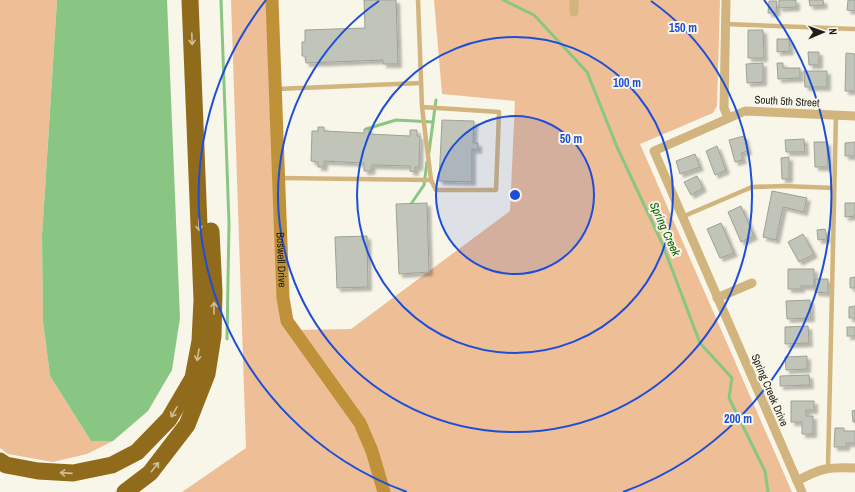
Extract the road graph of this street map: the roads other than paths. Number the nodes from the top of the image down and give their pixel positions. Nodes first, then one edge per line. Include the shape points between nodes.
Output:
1 (190, 0) edge
2 (202, 0) edge
3 (272, 0) edge
4 (418, 0) edge
5 (574, 0) edge
6 (726, 0) edge
7 (574, 12) dead end
8 (725, 24) junction
9 (855, 29) edge
10 (421, 83) junction
11 (275, 90) junction
12 (422, 108) junction
13 (836, 115) junction
14 (855, 116) edge
15 (728, 118) junction
16 (654, 151) joint
17 (279, 178) junction
18 (431, 180) junction
19 (834, 188) junction
20 (682, 217) junction
21 (752, 283) dead end
22 (717, 298) junction
23 (0, 461) edge
24 (828, 467) junction
25 (855, 468) edge
26 (797, 481) junction
27 (125, 492) edge
28 (384, 492) edge
29 (802, 492) edge

1 -> 23 highway via 202,300 200,341 193,378 169,419 137,452 112,465 73,473 38,471 6,465
27 -> 2 highway via 150,473 187,425 207,374 213,336 214,292
3 - 11 street, Boswell Drive
4 - 10 lane
5 - 7 street
6 - 8 street
8 - 9 lane
8 - 15 street via 724,108
10 - 11 lane
10 - 12 lane
11 - 17 street, Boswell Drive
12 - 18 lane
12 - 18 lane via 499,112 496,190 436,190
13 - 14 street, South 5th Street
13 - 15 street, South 5th Street via 745,111
13 - 19 lane
15 - 16 street, South 5th Street
16 - 20 street, Spring Creek Drive
17 - 18 lane
17 - 28 street, Boswell Drive via 283,298 287,321 360,423 372,450
19 - 20 lane via 752,188
19 - 24 lane
20 - 22 street, Spring Creek Drive
21 - 22 street
22 - 26 street, Spring Creek Drive
24 - 25 street
24 - 26 street
26 - 29 street, Spring Creek Drive

